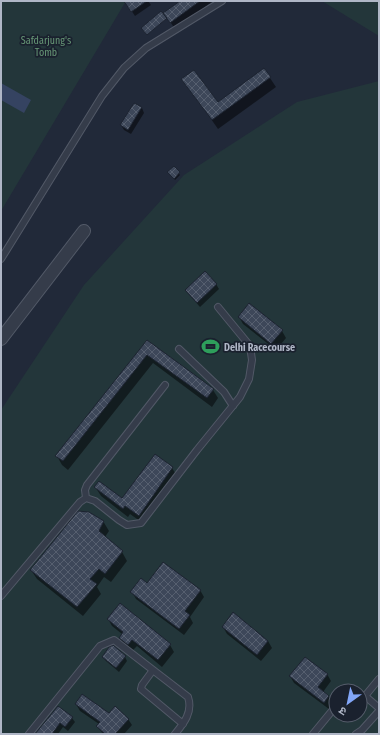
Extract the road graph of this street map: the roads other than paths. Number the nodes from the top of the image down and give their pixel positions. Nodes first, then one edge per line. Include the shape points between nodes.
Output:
1 (222, 1) edge
2 (84, 231) dead end
3 (1, 259) edge
4 (218, 307) dead end
5 (1, 339) edge
6 (179, 349) dead end
7 (165, 385) dead end
8 (233, 406) junction
9 (86, 498) junction
10 (1, 596) edge
11 (153, 670) junction
12 (379, 679) edge
13 (368, 689) edge
14 (368, 700) edge
15 (379, 708) edge
16 (379, 711) edge
17 (328, 716) edge
18 (183, 724) junction
19 (29, 734) edge
20 (175, 734) edge
21 (313, 734) edge
22 (356, 734) edge

1 - 3 lane via 146,48 124,68 102,96
2 - 5 street
4 - 8 lane via 250,346 252,360 249,379
6 - 8 lane via 224,392
7 - 9 lane via 87,485
8 - 9 lane via 141,523 127,525
9 - 10 lane
11 - 18 lane via 188,697 189,710
11 - 18 lane via 141,689
11 - 19 lane via 114,640 100,646
12 - 13 lane
14 - 15 lane
16 - 22 lane
17 - 21 lane
18 - 20 lane

